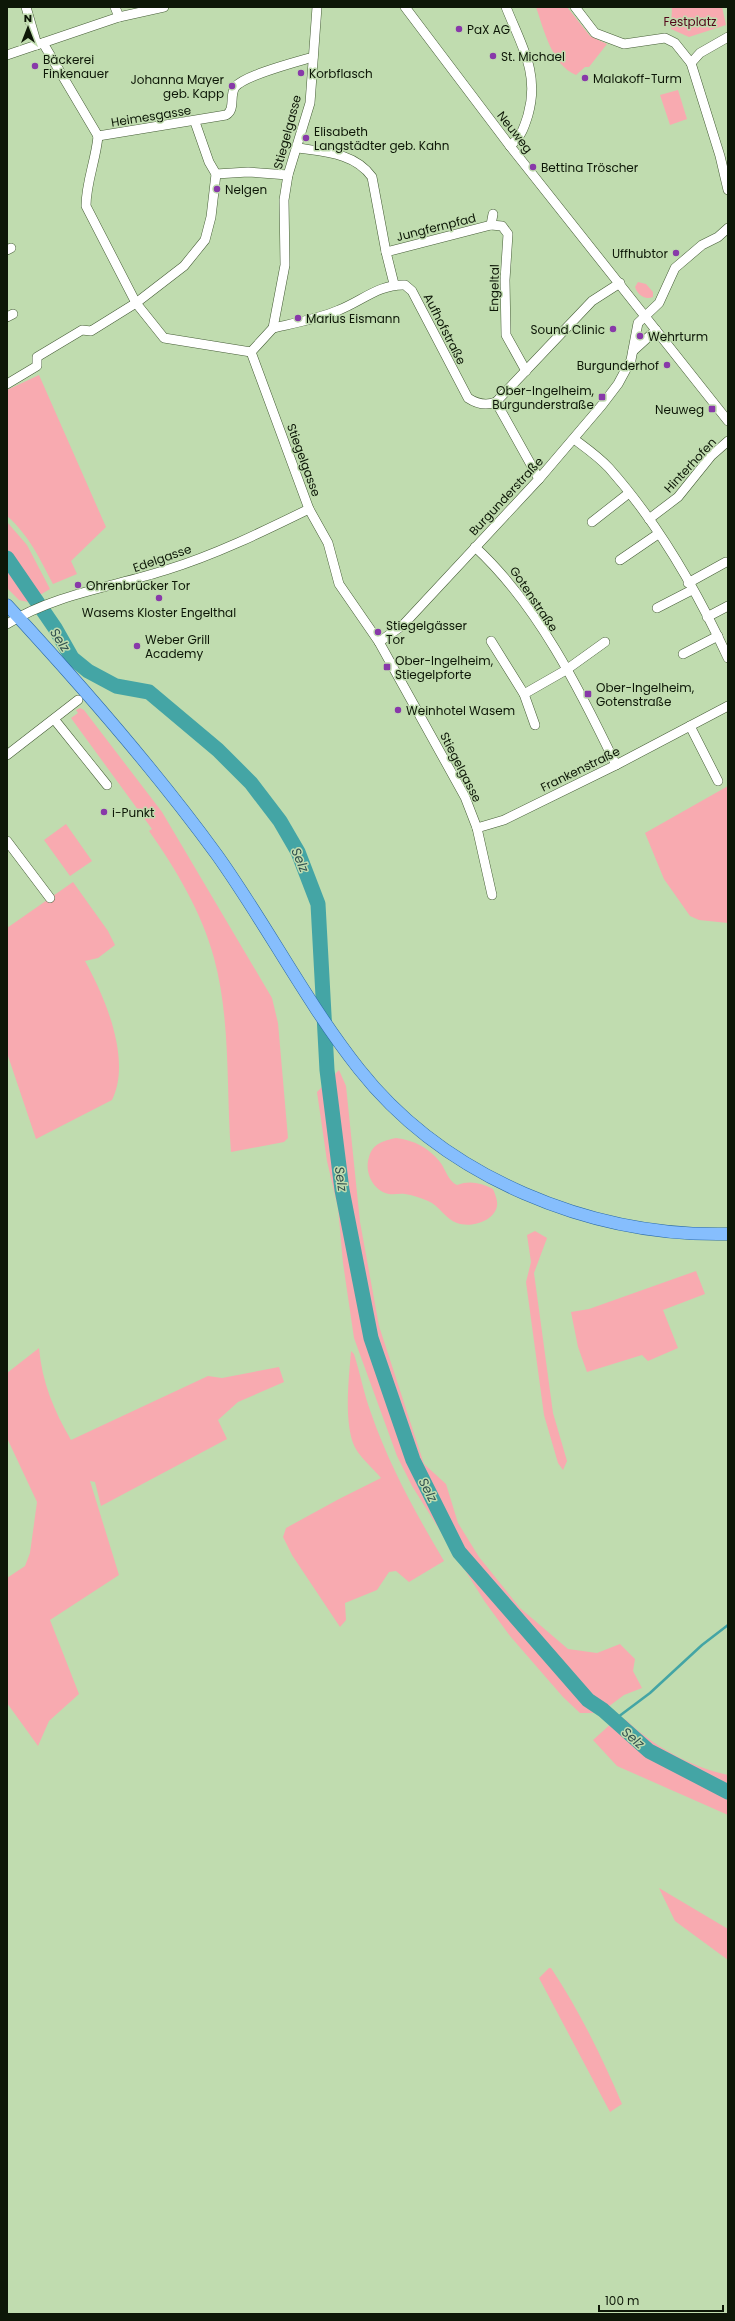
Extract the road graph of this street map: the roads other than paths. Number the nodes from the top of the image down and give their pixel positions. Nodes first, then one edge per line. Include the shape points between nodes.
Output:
1 (26, 7) edge
2 (115, 7) edge
3 (164, 7) edge
4 (317, 7) edge
5 (405, 7) edge
6 (506, 7) edge
7 (575, 7) edge
8 (119, 17) junction
9 (728, 36) edge
10 (40, 44) junction
11 (7, 55) edge
12 (313, 58) junction
13 (691, 63) junction
14 (195, 122) junction
15 (98, 136) junction
16 (510, 146) junction
17 (298, 148) junction
18 (216, 174) junction
19 (288, 175) junction
20 (728, 190) edge
21 (493, 214) dead end
22 (491, 225) junction
23 (728, 228) edge
24 (386, 252) junction
25 (620, 283) junction
26 (394, 284) junction
27 (136, 303) junction
28 (645, 315) junction
29 (273, 328) junction
30 (656, 330) junction
31 (634, 351) junction
32 (251, 352) junction
33 (526, 371) junction
34 (7, 384) edge
35 (496, 402) junction
36 (728, 421) edge
37 (574, 438) junction
38 (728, 441) edge
39 (539, 479) junction
40 (629, 493) junction
41 (309, 509) junction
42 (649, 519) junction
43 (592, 522) dead end
44 (658, 534) junction
45 (475, 547) junction
46 (620, 560) dead end
47 (726, 562) dead end
48 (690, 586) junction
49 (7, 605) edge
50 (728, 606) edge
51 (657, 608) dead end
52 (18, 617) junction
53 (707, 617) junction
54 (7, 624) edge
55 (718, 636) junction
56 (491, 641) dead end
57 (379, 642) junction
58 (605, 642) dead end
59 (684, 654) dead end
60 (728, 658) edge
61 (566, 670) junction
62 (524, 694) junction
63 (78, 700) dead end
64 (728, 706) edge
65 (54, 719) junction
66 (535, 725) dead end
67 (690, 726) junction
68 (7, 755) edge
69 (616, 765) junction
70 (718, 781) dead end
71 (107, 785) dead end
72 (477, 828) junction
73 (7, 841) edge
74 (492, 895) dead end
75 (50, 898) dead end
76 (728, 1234) edge

1 - 10 street, Heimesgasse
2 - 8 street
3 - 8 street
4 - 12 street, Stiegelgasse
5 - 16 street, Neuweg
6 - 16 street via 532,70 533,97 522,134
7 - 13 street via 595,33 624,44 665,38 675,43
8 - 10 street
9 - 13 street via 700,53
10 - 11 street
10 - 15 street, Heimesgasse
12 - 14 street, Heimesgasse via 276,67 240,83 234,90 230,113
12 - 17 street, Stiegelgasse via 310,103
13 - 20 street
14 - 15 street, Heimesgasse
14 - 18 street
15 - 27 street via 96,157 86,193 86,206
16 - 25 street, Neuweg
17 - 19 street, Stiegelgasse
17 - 24 street, Jungfernpfad via 342,155 368,172 372,177
18 - 19 street via 248,172
18 - 27 street via 211,217 205,240 184,266
19 - 29 street, Stiegelgasse via 284,200 285,265
21 - 22 street
22 - 24 street, Jungfernpfad
22 - 33 street, Engeltal via 502,226 508,234 505,280 506,335
23 - 28 street, Burgunderstraße via 718,237 702,245 675,268 658,303
24 - 26 street, Jungfernpfad
25 - 28 street, Neuweg
25 - 33 street via 592,302
26 - 29 street via 378,289 340,310
26 - 35 street, Aufhofstraße via 405,285 412,291 468,398 480,404
27 - 32 street via 164,338
27 - 34 street via 91,331 82,330 37,357 37,366
28 - 30 street, Neuweg
28 - 31 street, Burgunderstraße via 636,328
29 - 32 street
30 - 31 street, Burgunderstraße
30 - 36 street, Neuweg
31 - 37 street, Burgunderstraße via 618,384
32 - 41 street, Stiegelgasse
33 - 35 street
35 - 39 street
37 - 39 street, Burgunderstraße
37 - 40 street via 608,467
38 - 42 street, Hinterhofen via 711,456 678,497
39 - 45 street, Burgunderstraße
40 - 42 street
40 - 43 street
41 - 52 street, Edelgasse via 247,539 166,570 55,602
41 - 57 street, Stiegelgasse via 328,543 339,584
42 - 44 street
44 - 46 street
44 - 48 street
45 - 57 street, Burgunderstraße via 403,625
45 - 61 street, Gotenstraße via 498,568
47 - 48 street
48 - 51 street
48 - 53 street
49 - 52 main road
50 - 53 street
52 - 54 street, Edelgasse
52 - 76 main road via 117,728 169,791 228,871 330,1031 359,1069 389,1102 428,1136 466,1163 528,1194 604,1220 671,1231
53 - 55 street
55 - 59 street
55 - 60 street
56 - 62 street
57 - 72 street, Stiegelgasse via 465,797
58 - 61 street
61 - 62 street
61 - 69 street, Gotenstraße
62 - 66 street
63 - 65 street
64 - 67 street, Frankenstraße
65 - 68 street
65 - 71 street
67 - 69 street, Frankenstraße
67 - 70 street
69 - 72 street, Frankenstraße via 504,820
72 - 74 street, Stiegelgasse
73 - 75 street

